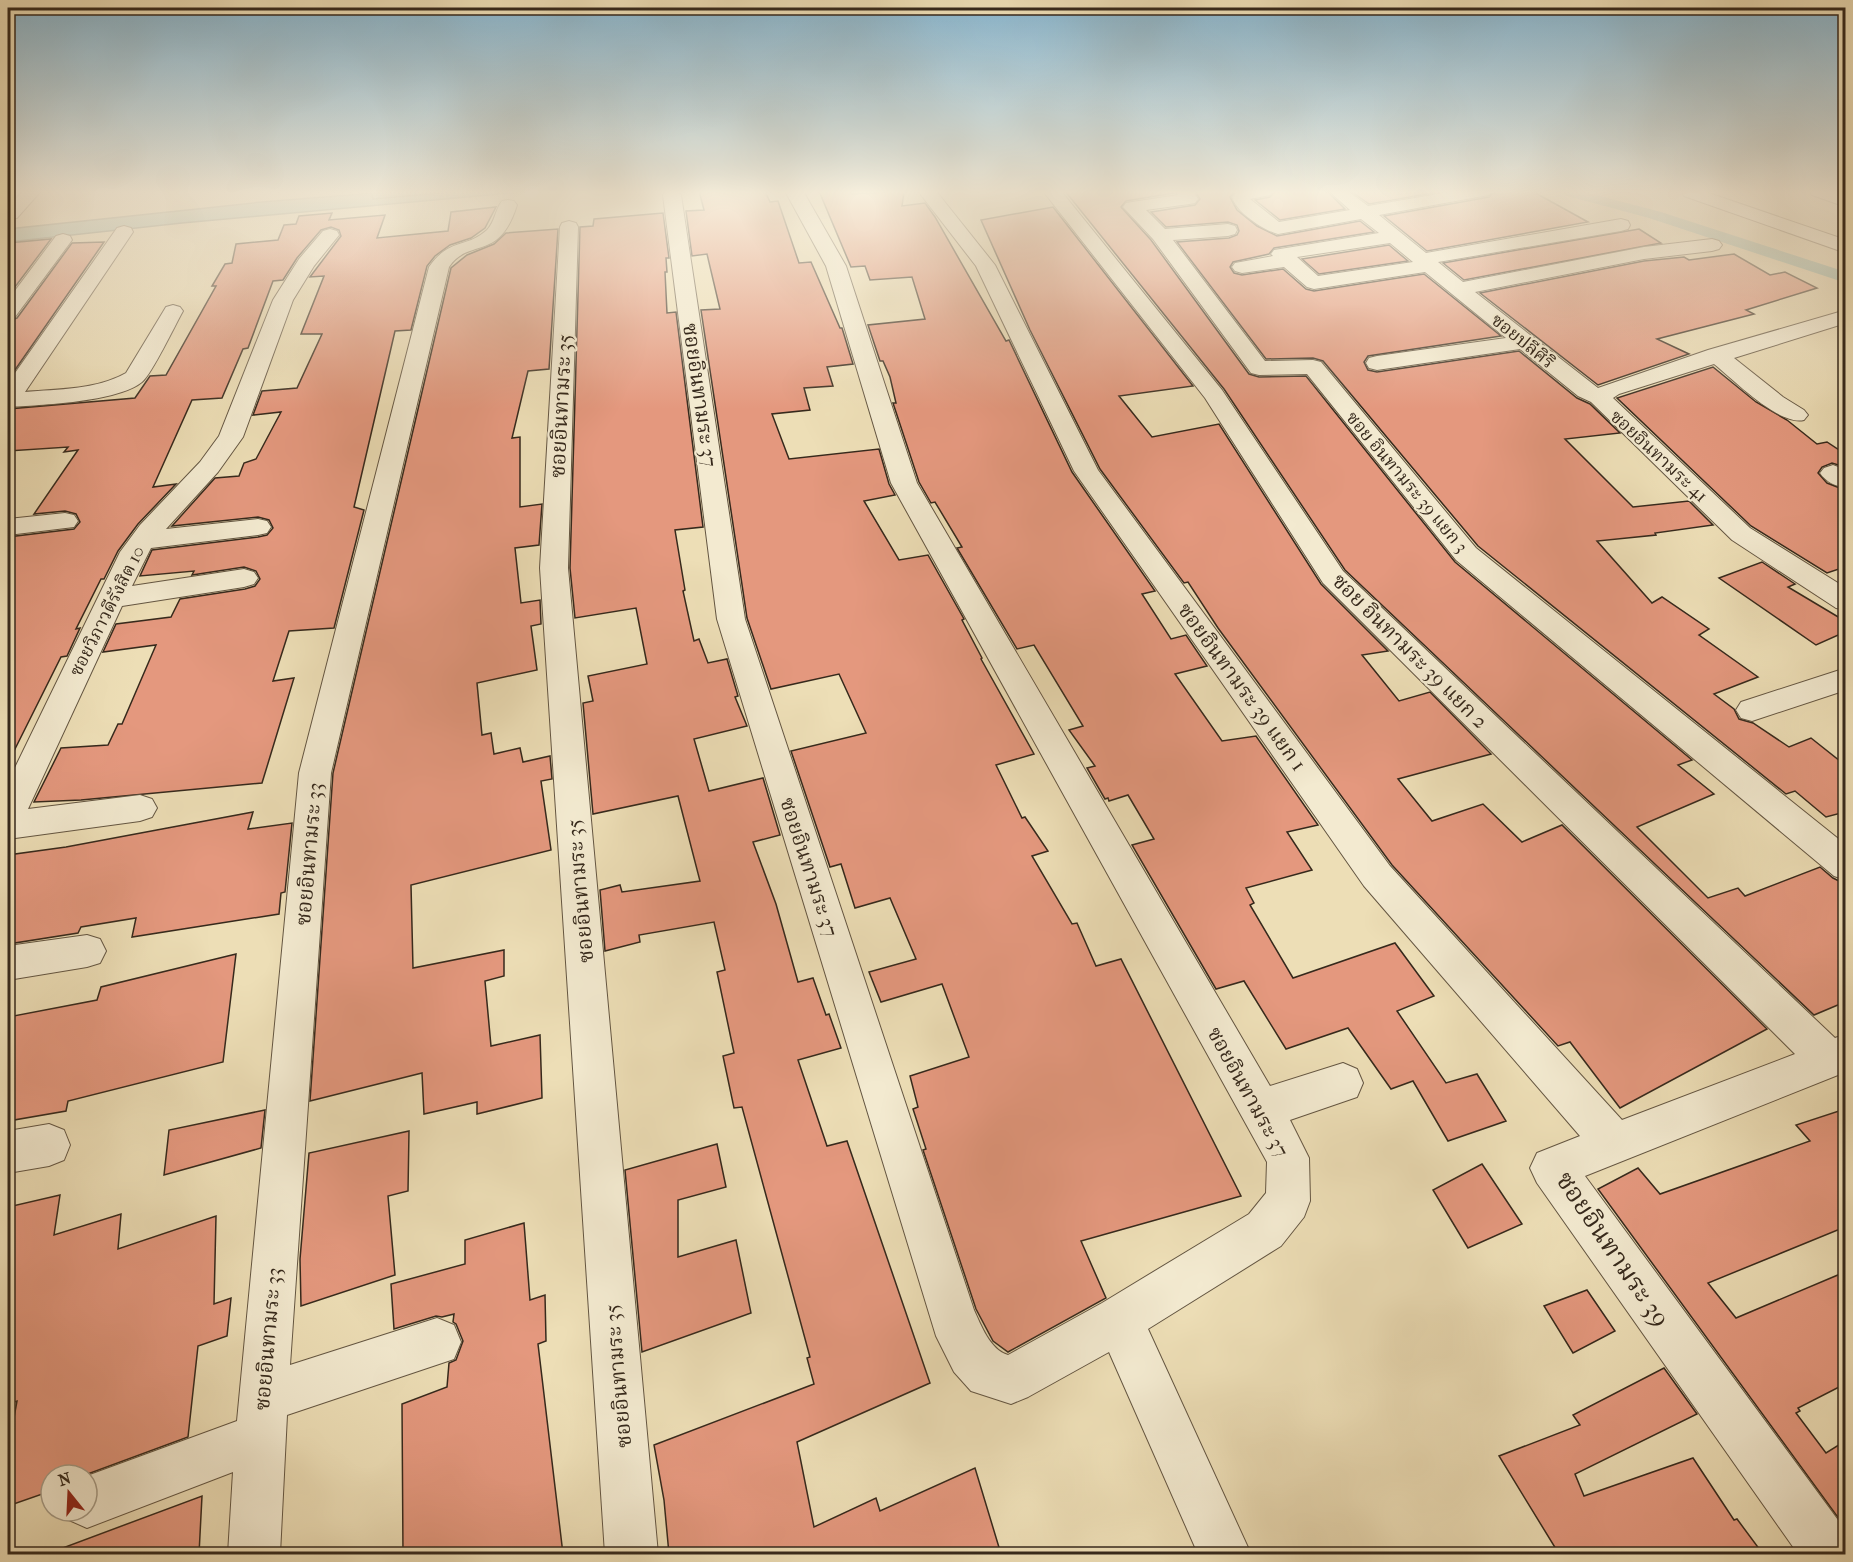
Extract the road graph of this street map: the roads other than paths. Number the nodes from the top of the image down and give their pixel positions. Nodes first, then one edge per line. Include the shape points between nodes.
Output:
1 (45, 264) edge
2 (102, 264) edge
3 (305, 264) edge
4 (440, 264) edge
5 (567, 264) edge
6 (682, 264) edge
7 (835, 264) edge
8 (984, 264) edge
9 (1111, 264) edge
10 (1182, 264) edge
11 (1262, 264) edge
12 (1292, 264) edge
13 (1416, 264) edge
14 (1428, 264) edge
15 (1588, 264) edge
16 (1242, 267) dead end
17 (1459, 289) junction
18 (173, 311) dead end
19 (8, 313) edge
20 (1845, 316) edge
21 (1524, 342) junction
22 (1716, 355) junction
23 (1377, 363) dead end
24 (142, 365) junction
25 (98, 369) dead end
26 (66, 373) dead end
27 (47, 395) junction
28 (1599, 397) junction
29 (8, 399) edge
30 (1796, 415) dead end
31 (65, 521) dead end
32 (8, 527) edge
33 (258, 527) dead end
34 (143, 540) junction
35 (244, 578) dead end
36 (1833, 581) edge
37 (112, 598) junction
38 (1845, 601) edge
39 (1845, 680) edge
40 (1752, 710) dead end
41 (140, 808) dead end
42 (8, 815) edge
43 (8, 825) edge
44 (1845, 866) edge
45 (87, 951) dead end
46 (8, 963) edge
47 (1841, 1055) edge
48 (1343, 1083) dead end
49 (1260, 1110) junction
50 (1615, 1144) junction
51 (49, 1145) dead end
52 (8, 1152) edge
53 (1119, 1320) junction
54 (437, 1342) dead end
55 (261, 1418) junction
56 (99, 1496) edge
57 (254, 1554) edge
58 (632, 1554) edge
59 (1225, 1554) edge
60 (1830, 1554) edge

1 - 19 street
2 - 29 street
3 - 34 street, ซอยวิภาวดีรังสิต 10 via 283,300 231,437
4 - 55 street, ซอยอินทามระ 33 via 315,773
5 - 58 street, ซอยอินทามระ 35 via 554,568
6 - 53 street, ซอยอินทามระ 37 via 731,619 954,1319 970,1355 988,1374 1011,1380
7 - 49 street, ซอยอินทามระ 37 via 904,483
8 - 50 street, ซอยอินทามระ 39 แยก 1 via 1086,471 1377,876
9 - 47 street, ซอย อินทามระ 39 แยก 2 via 1214,394 1333,577
10 - 44 street, ซอย อินทามระ 39 แยก 3 via 1259,368 1313,367 1466,554
11 - 16 street
12 - 13 street via 1314,283
14 - 17 street, ซอยปลีศิริ
15 - 17 street
17 - 21 street, ซอยปลีศิริ
18 - 24 street
20 - 22 street, ซอยอินทามระ 41
21 - 23 street
21 - 28 street, ซอยปลีศิริ
22 - 28 street, ซอยอินทามระ 41 via 1611,389
22 - 30 street
24 - 25 street
24 - 27 street via 135,377 120,387
26 - 27 street via 55,381
27 - 29 street
28 - 36 street, ซอยอินทามระ 41 via 1741,534
31 - 32 street
33 - 34 street
34 - 37 street, ซอยวิภาวดีรังสิต 10
35 - 37 street
36 - 38 street, ซอยอินทามระ 41
37 - 42 street, ซอยวิภาวดีรังสิต 10
39 - 40 street
41 - 43 street
45 - 46 street
47 - 50 street, ซอยอินทามระ 39
48 - 49 street
49 - 53 street, ซอยอินทามระ 37 via 1288,1158 1288,1201 1265,1230
50 - 60 street, ซอยอินทามระ 39 via 1552,1168
51 - 52 street
53 - 59 street
54 - 55 street
55 - 56 street
55 - 57 street, ซอยอินทามระ 33

